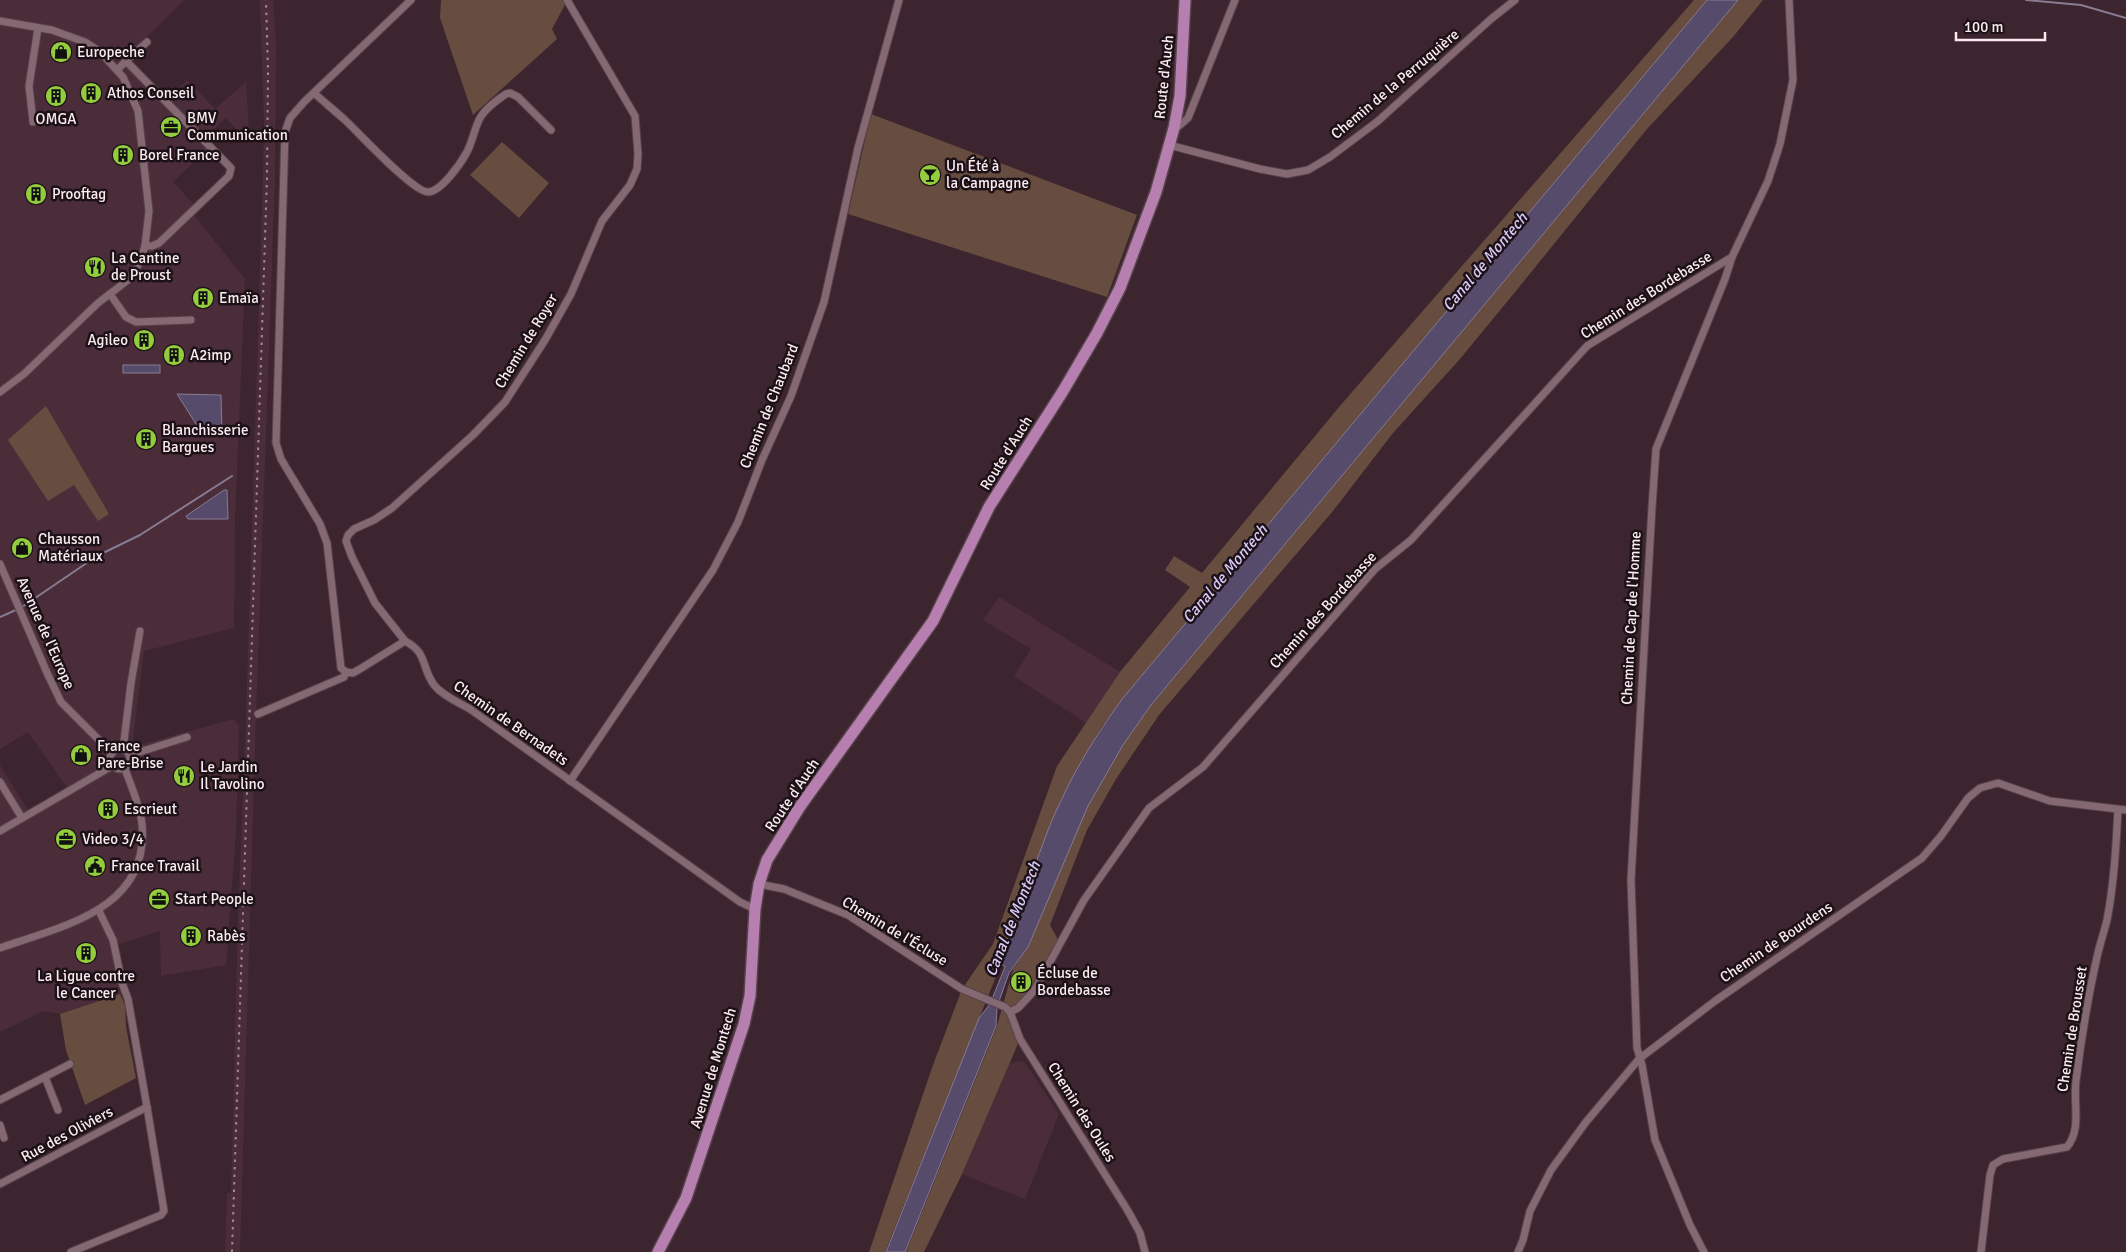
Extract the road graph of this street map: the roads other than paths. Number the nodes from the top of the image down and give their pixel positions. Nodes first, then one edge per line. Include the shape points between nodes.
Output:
1 (411, 0) edge
2 (567, 0) edge
3 (899, 0) edge
4 (1185, 0) edge
5 (1235, 0) edge
6 (1515, 0) edge
7 (1789, 0) edge
8 (2, 23) edge
9 (38, 28) junction
10 (147, 42) dead end
11 (126, 61) junction
12 (117, 70) junction
13 (314, 93) junction
14 (33, 122) dead end
15 (1174, 128) junction
16 (551, 130) dead end
17 (1169, 145) junction
18 (145, 246) junction
19 (1732, 258) junction
20 (110, 294) junction
21 (191, 320) dead end
22 (0, 392) edge
23 (0, 564) edge
24 (140, 631) dead end
25 (405, 641) junction
26 (346, 672) junction
27 (258, 714) dead end
28 (187, 737) dead end
29 (121, 749) junction
30 (112, 753) junction
31 (130, 755) junction
32 (112, 766) junction
33 (125, 769) junction
34 (570, 781) junction
35 (0, 782) edge
36 (2118, 810) junction
37 (2126, 810) edge
38 (22, 818) junction
39 (0, 831) edge
40 (759, 884) junction
41 (755, 909) junction
42 (99, 911) junction
43 (0, 948) edge
44 (985, 999) joint
45 (1010, 1012) junction
46 (1639, 1059) junction
47 (70, 1064) dead end
48 (45, 1076) junction
49 (0, 1100) edge
50 (147, 1107) junction
51 (58, 1110) dead end
52 (0, 1125) edge
53 (4, 1138) dead end
54 (0, 1184) edge
55 (70, 1252) edge
56 (658, 1252) edge
57 (1145, 1252) edge
58 (1518, 1252) edge
59 (1704, 1252) edge
60 (1981, 1252) edge

1 - 13 street
2 - 25 street, Chemin de Royer via 635,116 637,169 630,186 602,221 571,294 505,402 474,435 392,508 348,535 346,541 352,557 375,603
3 - 34 street, Chemin de Chaubard via 858,148 824,302 792,396 738,522 713,570
4 - 15 main road, Route d'Auch via 1180,96
5 - 15 street via 1188,118
6 - 17 street, Chemin de la Perruquière via 1378,121 1308,170 1286,174
7 - 19 street, Chemin de Cap de l'Homme via 1793,80 1780,144 1768,181
8 - 9 street
9 - 12 street via 85,42
9 - 14 street via 30,86
10 - 11 street
11 - 12 street
11 - 18 street via 231,168 229,176 159,243
12 - 18 street via 126,82 138,111 149,211
13 - 16 street via 404,177 426,192 434,191 461,162 480,118 506,94 518,97
13 - 26 street via 290,118 285,132 276,443 281,460 320,524 327,543 341,668
15 - 17 main road, Route d'Auch
17 - 40 main road, Route d'Auch via 1139,242 1097,333 989,507 933,621 799,808 767,860
18 - 20 street via 140,262 128,280
19 - 45 street, Chemin des Bordebasse via 1588,346 1411,540 1374,569 1203,767 1149,808 1084,900 1034,991
19 - 46 street, Chemin de Cap de l'Homme via 1656,450 1631,880
20 - 21 street via 126,317 136,322
20 - 22 street via 24,374
23 - 30 street, Avenue de l'Europe via 62,702
24 - 29 street
25 - 26 street via 353,673
25 - 34 street, Chemin de Bernadets via 421,653 434,684 444,694
26 - 27 street via 344,677
28 - 31 street
29 - 30 street
29 - 31 street
30 - 32 street
31 - 33 street
32 - 33 street
32 - 38 street
33 - 42 street via 141,817 138,861 124,888
34 - 41 street, Chemin de Bernadets via 740,902
35 - 38 street
36 - 37 street, Chemin de Bourdens
36 - 46 street, Chemin de Bourdens via 2050,801 1998,783 1980,788 1968,798 1922,858 1715,1001
36 - 60 street, Chemin de Brousset via 2107,920 2078,1060 2074,1092 2077,1117 2072,1140 2067,1147 2003,1159 1993,1165
38 - 39 street
40 - 41 main road, Avenue de Montech
40 - 44 street, Chemin de l'Écluse via 784,889 848,915 962,990
41 - 56 main road, Avenue de Montech via 750,996 744,1024 686,1198
42 - 43 street
42 - 50 street via 113,940 128,1000
44 - 45 street, Chemin des Oules
45 - 57 street, Chemin des Oules via 1020,1039 1128,1211
46 - 58 street, Chemin de Bourdens via 1551,1170 1530,1210
46 - 59 street, Chemin de Cap de l'Homme via 1655,1140
47 - 48 street
48 - 49 street
48 - 51 street
50 - 54 street, Rue des Oliviers
50 - 55 street via 164,1211
52 - 53 street

